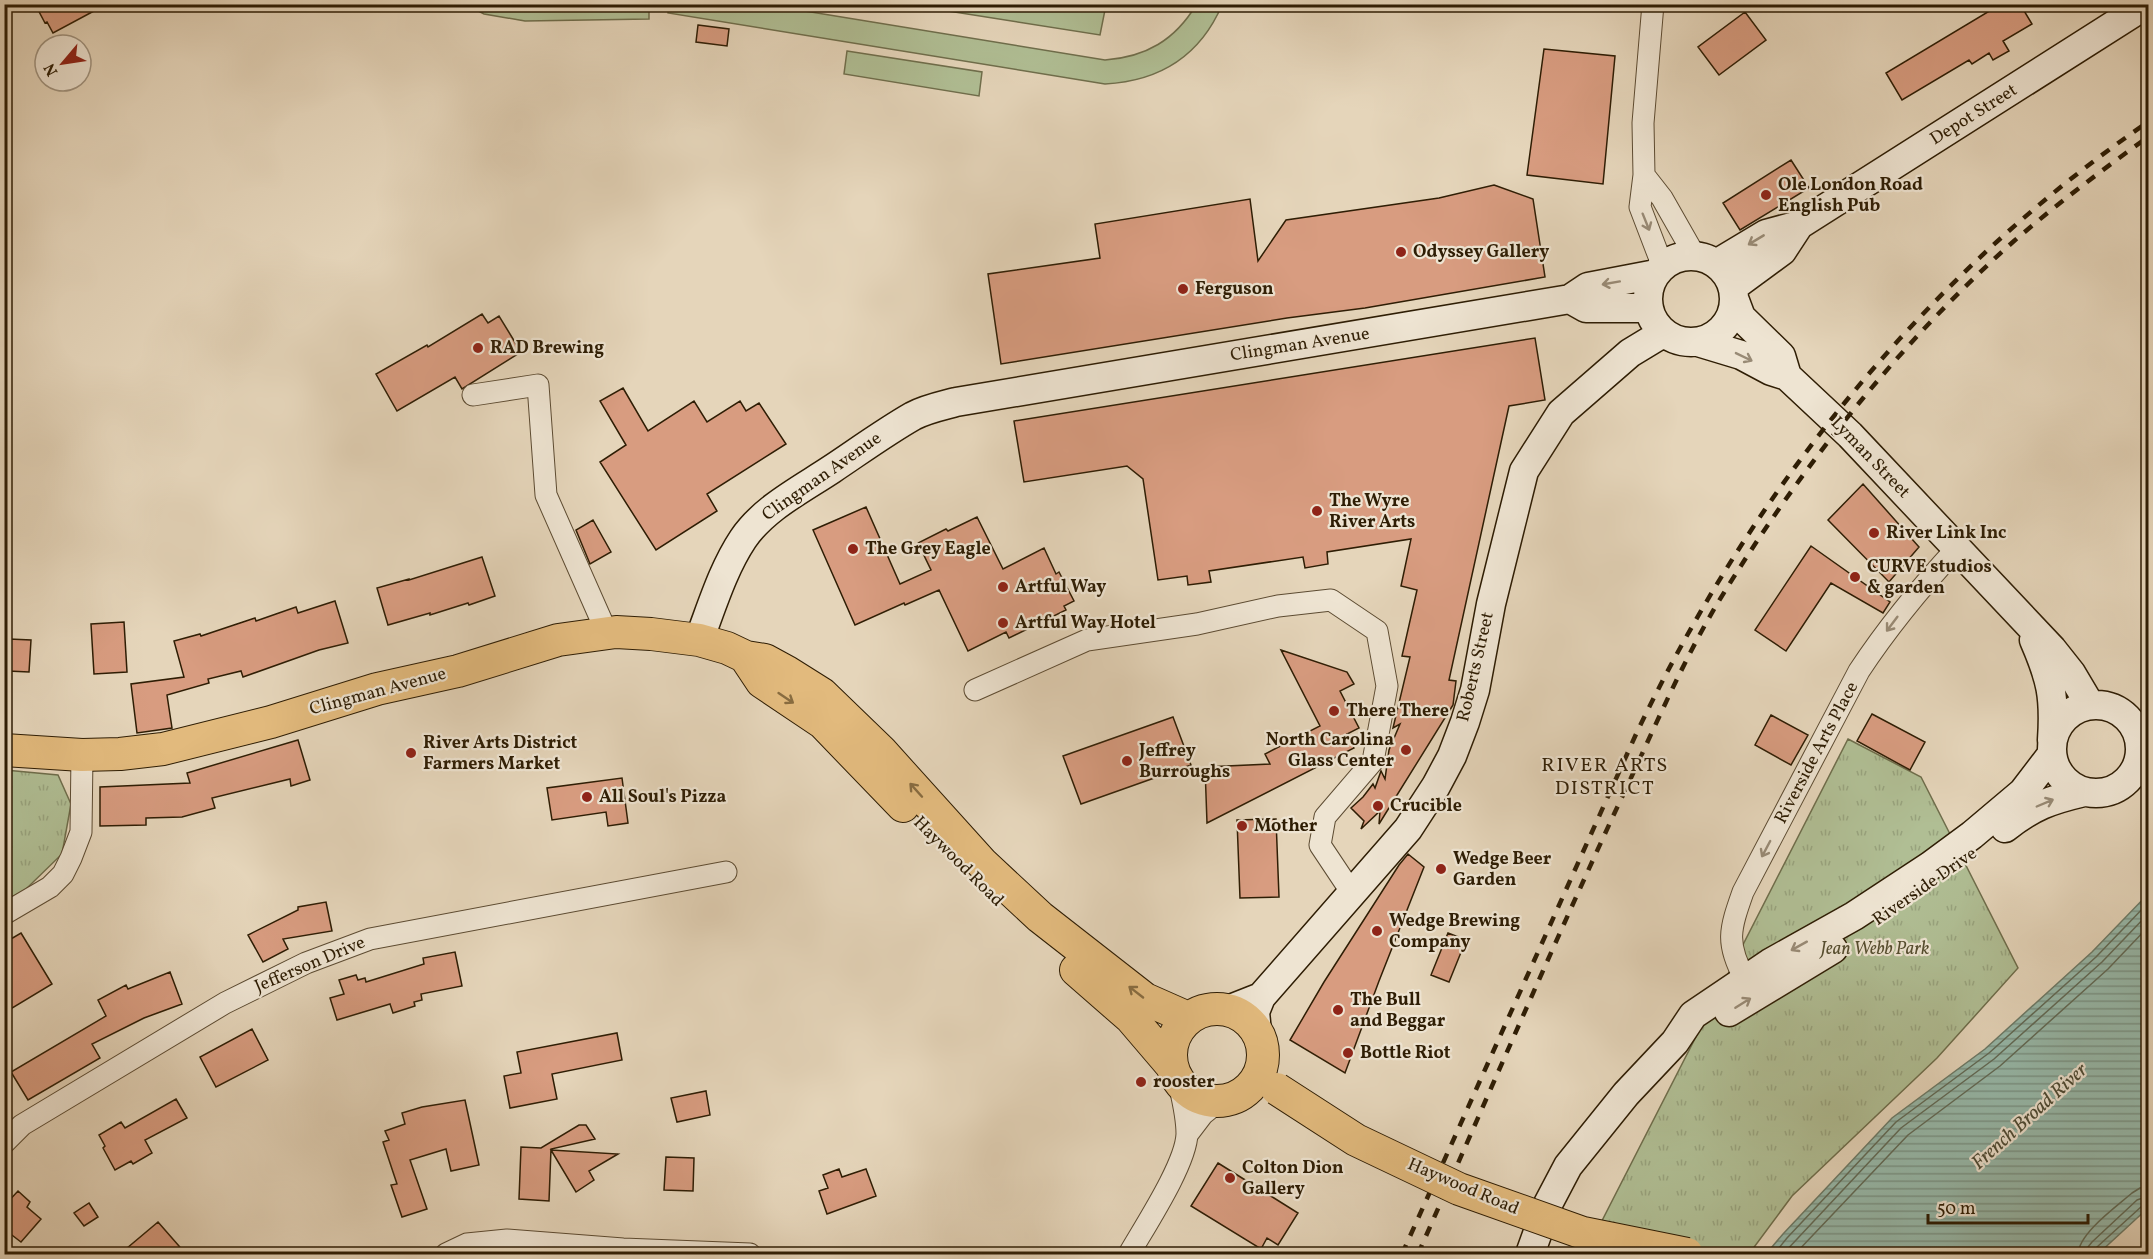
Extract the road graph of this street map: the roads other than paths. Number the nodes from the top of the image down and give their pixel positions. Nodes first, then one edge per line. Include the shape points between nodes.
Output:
1 (1653, 4) edge
2 (2147, 4) edge
3 (1644, 175) junction
4 (1799, 225) junction
5 (1705, 260) junction
6 (1659, 271) junction
7 (1734, 294) junction
8 (1570, 299) junction
9 (1649, 308) junction
10 (1663, 333) junction
11 (1698, 342) junction
12 (1787, 375) junction
13 (473, 394) dead end
14 (1957, 548) junction
15 (2026, 621) junction
16 (607, 633) junction
17 (699, 640) junction
18 (975, 690) dead end
19 (2090, 705) junction
20 (2137, 719) edge
21 (2052, 747) junction
22 (4, 750) edge
23 (82, 755) junction
24 (2142, 763) edge
25 (2084, 792) junction
26 (976, 869) junction
27 (726, 872) dead end
28 (1352, 893) junction
29 (4, 914) edge
30 (1745, 979) junction
31 (1261, 997) junction
32 (1228, 1010) junction
33 (1188, 1018) junction
34 (1257, 1032) junction
35 (1674, 1042) junction
36 (1175, 1073) junction
37 (1267, 1083) junction
38 (1218, 1101) junction
39 (1187, 1135) junction
40 (4, 1143) edge
41 (446, 1254) edge
42 (750, 1254) edge
43 (1129, 1254) edge
44 (1530, 1254) edge
45 (1687, 1254) edge

1 - 3 street via 1642,143
2 - 4 main road, Depot Street
3 - 5 street
3 -> 6 street via 1640,207
4 -> 5 main road, Depot Street via 1766,234
4 - 7 main road, Depot Street via 1782,250
5 - 6 main road via 1672,261
5 - 7 main road via 1726,274
6 -> 8 main road, Clingman Avenue via 1588,287
6 - 9 main road via 1648,296
7 - 11 main road via 1732,316 1724,328
7 - 12 main road, Lyman Street via 1741,317 1781,356
8 - 9 main road, Clingman Avenue via 1586,308
8 - 17 main road, Clingman Avenue via 933,408 886,432 760,520 736,551
9 - 10 main road
10 - 11 main road via 1685,342
10 - 28 main road, Roberts Street via 1630,353 1561,413 1524,471 1466,722 1436,786 1408,829
11 -> 12 main road, Lyman Street
12 - 14 main road, Lyman Street
13 - 16 street via 538,385 546,495
14 - 15 main road, Lyman Street
14 -> 30 street, Riverside Arts Place via 1918,590 1859,672 1743,892 1730,940
15 - 19 main road, Lyman Street via 2071,673
15 - 21 main road, Lyman Street via 2050,684 2054,705
16 - 17 main road, Clingman Avenue
16 - 23 main road, Clingman Avenue via 558,640 458,671 377,689 271,722 163,749
17 - 26 main road, Haywood Road via 765,660 822,694 881,751
18 - 28 street via 1087,640 1331,600 1377,631 1387,686 1373,761 1325,817 1320,845
19 - 20 main road
19 - 21 main road via 2066,717 2057,727
20 - 24 main road
21 - 25 main road via 2055,767 2063,779
21 -> 30 main road, Riverside Drive via 2023,792 1939,860 1854,916
22 - 23 main road, Clingman Avenue
23 - 29 street via 81,832 71,858 50,887
24 - 25 main road via 2120,787 2102,793
35 -> 25 main road, Riverside Drive via 1705,1028 1884,916 1949,873 2032,808
33 -> 26 main road, Haywood Road via 1145,999
26 - 36 main road, Haywood Road via 989,895 1131,1018
27 - 40 street, Jefferson Drive via 370,939 306,963 225,1003 22,1125
28 - 31 main road, Roberts Street
30 - 35 main road, Riverside Drive via 1693,1015
31 - 32 main road, Roberts Street
31 - 34 main road via 1255,1012
32 - 33 main road via 1214,1008
32 - 34 main road via 1245,1018
33 - 36 main road via 1173,1040 1170,1053
34 - 37 main road
35 - 44 main road, Riverside Drive via 1568,1166 1548,1204
36 - 38 main road via 1195,1096
36 - 39 street
37 - 38 main road via 1250,1086 1241,1094
37 - 45 main road, Haywood Road, bridge via 1356,1140 1459,1190 1583,1233
38 - 39 street
39 - 43 street via 1167,1188
41 - 42 street via 467,1244 507,1240

